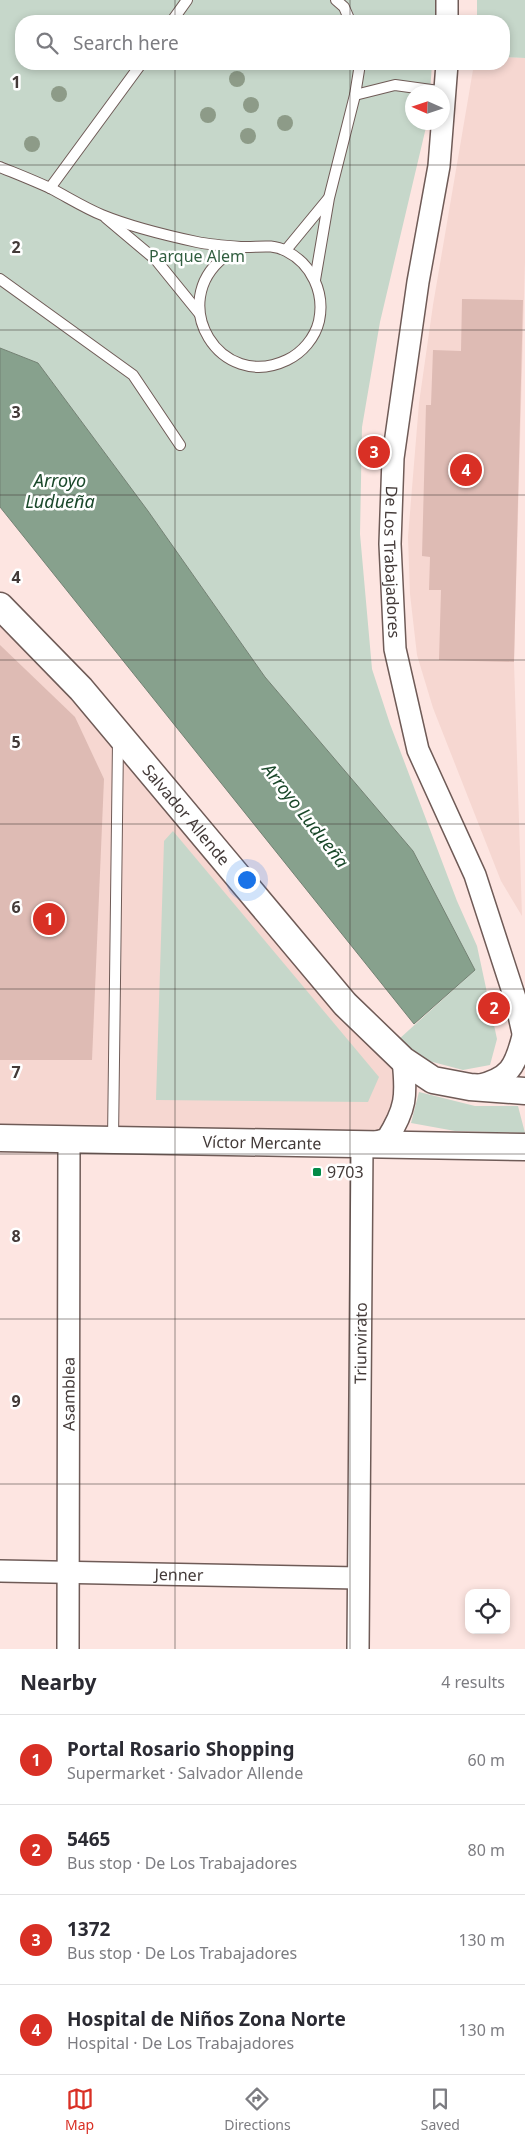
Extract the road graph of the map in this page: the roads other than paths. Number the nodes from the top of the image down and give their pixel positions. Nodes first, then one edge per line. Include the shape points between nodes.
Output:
1 (187, 0) edge
2 (336, 0) edge
3 (448, 0) edge
4 (176, 15) edge
5 (347, 15) edge
6 (447, 15) edge
7 (137, 70) edge
8 (359, 70) edge
9 (447, 70) edge
10 (446, 85) edge
11 (405, 86) edge
12 (355, 95) junction
13 (442, 130) edge
14 (0, 167) edge
15 (50, 188) junction
16 (329, 198) junction
17 (103, 215) junction
18 (244, 247) junction
19 (286, 250) junction
20 (0, 279) edge
21 (315, 280) junction
22 (199, 313) junction
23 (180, 445) dead end
24 (0, 606) edge
25 (118, 732) junction
26 (524, 1039) edge
27 (403, 1060) junction
28 (470, 1087) junction
29 (525, 1091) edge
30 (0, 1138) edge
31 (69, 1140) junction
32 (113, 1141) junction
33 (362, 1146) junction
34 (525, 1147) edge
35 (0, 1571) edge
36 (68, 1572) junction
37 (358, 1578) junction
38 (68, 1649) edge
39 (358, 1649) edge

1 - 4 lane
2 - 5 lane
3 - 6 street
7 - 15 lane
8 - 12 lane
9 - 10 street, De Los Trabajadores
11 - 12 lane via 395,85
12 - 16 lane
13 - 26 street, De Los Trabajadores via 393,458 390,544 395,649 418,750 475,875 515,998
14 - 15 lane
15 - 17 lane
16 - 19 lane
16 - 21 lane
17 - 18 lane via 198,242
17 - 22 lane via 156,260
18 - 19 lane via 265,245
18 - 22 lane via 224,256 209,272 200,291
19 - 21 lane via 303,263
20 - 23 lane via 133,375
21 - 22 lane via 321,300 319,321 310,341 296,356 276,365 249,366 218,351 205,334
24 - 25 street, Salvador Allende via 82,689
25 - 27 street, Salvador Allende via 345,1004
25 - 32 lane
26 - 28 street, Salvador Allende via 516,1062 497,1081
27 - 28 street, Salvador Allende via 433,1080
27 - 33 street via 407,1090 399,1120 386,1139
28 - 29 street, Salvador Allende
30 - 31 street, Víctor Mercante
31 - 32 street, Víctor Mercante
31 - 36 street, Asamblea
32 - 33 street, Víctor Mercante
33 - 34 street, Víctor Mercante
33 - 37 street, Triunvirato
35 - 36 street, Jenner
36 - 37 street, Jenner
36 - 38 street, Asamblea
37 - 39 street, Triunvirato

